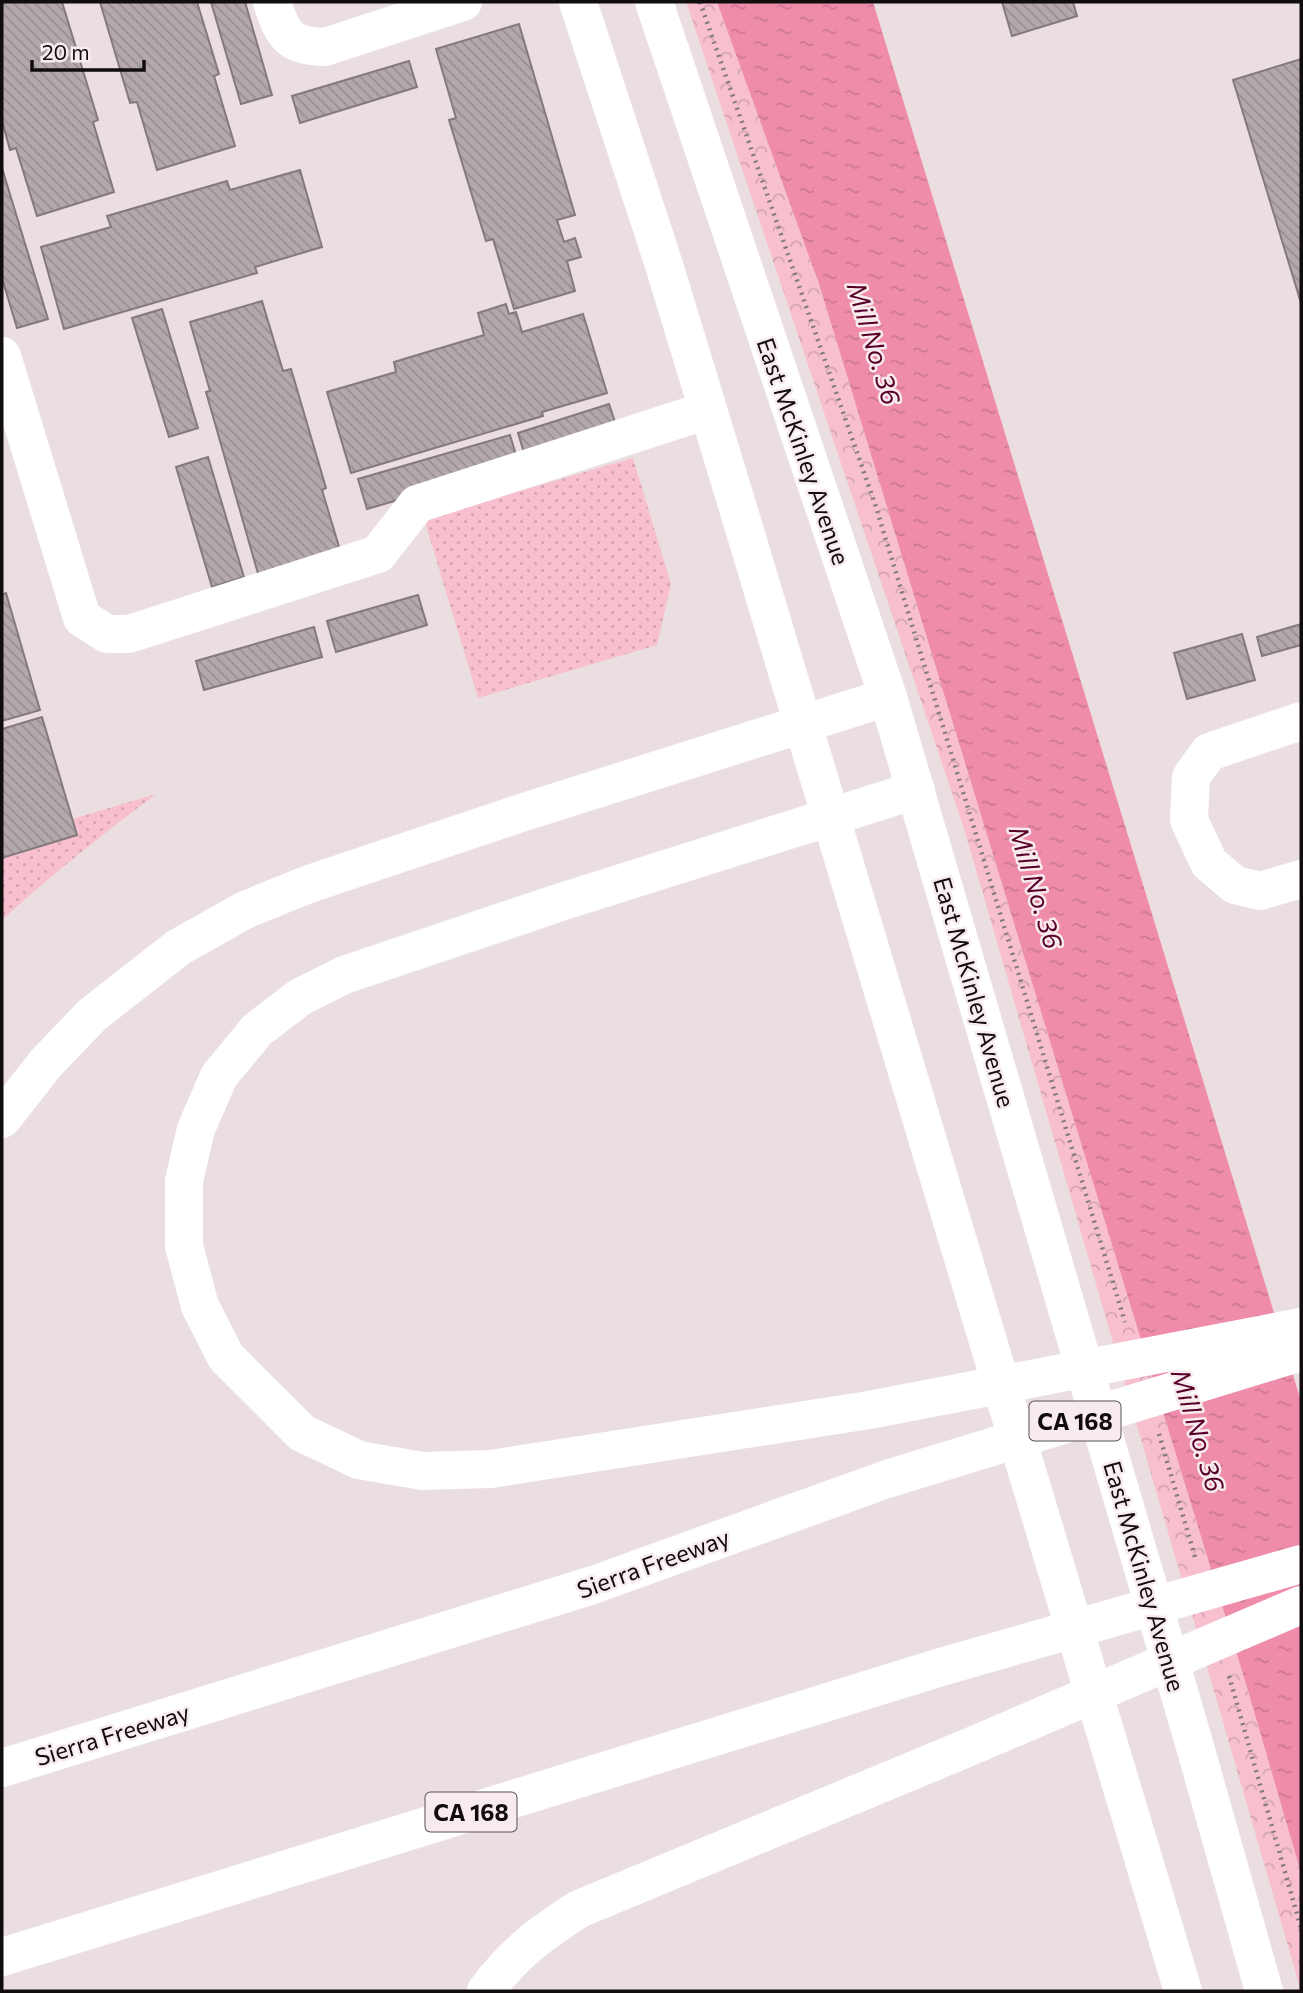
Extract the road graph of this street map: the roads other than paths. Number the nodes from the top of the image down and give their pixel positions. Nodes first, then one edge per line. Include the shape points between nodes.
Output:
1 (272, 2) edge
2 (463, 2) edge
3 (578, 2) edge
4 (654, 2) edge
5 (2, 356) edge
6 (708, 410) junction
7 (888, 697) junction
8 (1301, 721) edge
9 (803, 724) junction
10 (916, 790) junction
11 (830, 817) junction
12 (1301, 879) edge
13 (2, 1119) edge
14 (1301, 1327) edge
15 (1258, 1350) junction
16 (1301, 1352) edge
17 (1301, 1564) edge
18 (1301, 1605) edge
19 (2, 1768) edge
20 (2, 1957) edge
21 (486, 1991) edge
22 (1183, 1991) edge
23 (1264, 1991) edge

1 - 2 main road via 279,25 290,39 305,47 325,47
3 - 6 main road
4 - 7 main road, East McKinley Avenue
5 - 6 main road via 82,618 107,634 129,635 378,554 417,504
6 - 9 main road
7 - 9 main road
7 - 10 main road, East McKinley Avenue
8 - 12 main road via 1209,752 1191,777 1189,820 1209,863 1235,885 1260,891
9 - 11 main road
9 - 13 main road via 508,817 245,910 179,947 92,1015
10 - 11 main road
10 - 23 main road, East McKinley Avenue
11 - 15 main road via 357,970 300,996 257,1030 219,1076 196,1129 184,1181 184,1246 200,1306 226,1357 302,1433 359,1460 422,1471 491,1469
11 - 22 main road
14 - 15 main road
15 - 16 main road, Sierra Freeway / CA 168
15 - 19 main road, Sierra Freeway / CA 168 via 593,1586
17 - 20 main road, CA 168 via 941,1667
18 - 21 main road via 579,1909 537,1936

